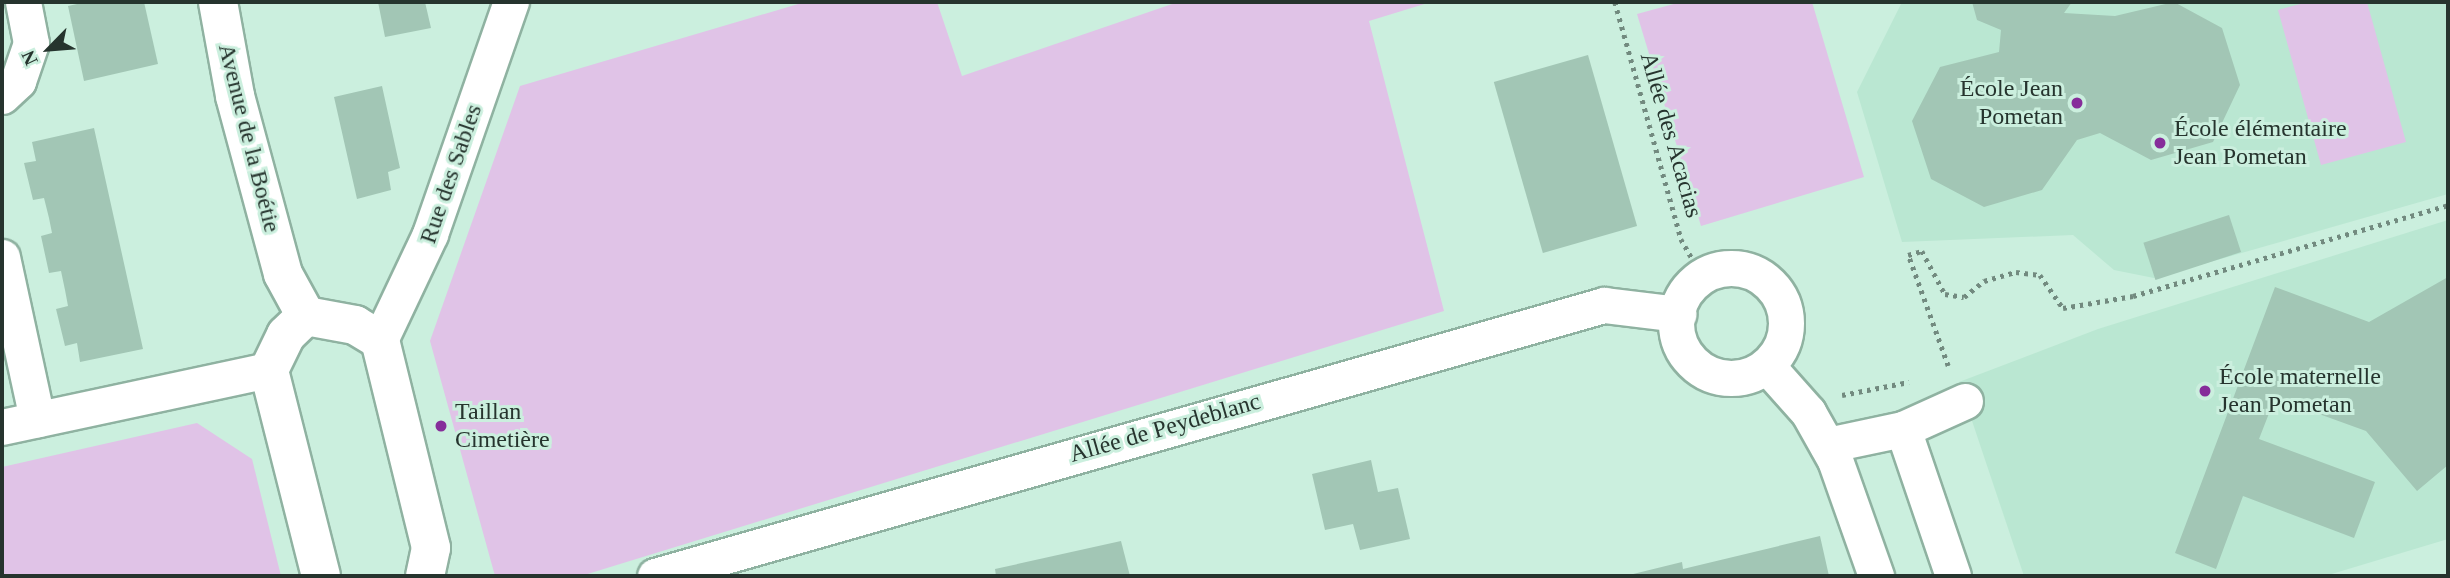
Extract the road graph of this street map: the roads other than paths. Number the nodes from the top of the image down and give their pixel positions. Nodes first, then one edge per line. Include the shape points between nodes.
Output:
1 (23, 2) edge
2 (218, 2) edge
3 (511, 2) edge
4 (2, 96) edge
5 (2, 257) edge
6 (1678, 314) junction
7 (306, 316) junction
8 (380, 340) junction
9 (1767, 366) junction
10 (269, 370) junction
11 (1965, 401) dead end
12 (37, 419) junction
13 (2, 427) edge
14 (1903, 429) junction
15 (1826, 445) junction
16 (321, 576) edge
17 (425, 576) edge
18 (655, 576) edge
19 (1876, 576) edge
20 (1954, 576) edge

1 - 4 street via 32,43 18,80
2 - 7 main road, Avenue de la Boétie via 234,96 284,274
3 - 8 street, Rue des Sables via 430,234
5 - 12 street
6 - 9 street via 1676,341 1698,371 1728,381
6 - 9 street via 1685,289 1701,274 1732,265 1756,273 1781,293 1787,332
6 - 18 street, Allée de Peydeblanc via 1604,305
7 - 8 main road via 355,325
7 - 10 main road via 286,334
8 - 17 main road via 431,548
9 - 15 street via 1808,412
10 - 12 street
10 - 16 main road
11 - 14 street
12 - 13 street
14 - 15 street
14 - 20 street
15 - 19 street

